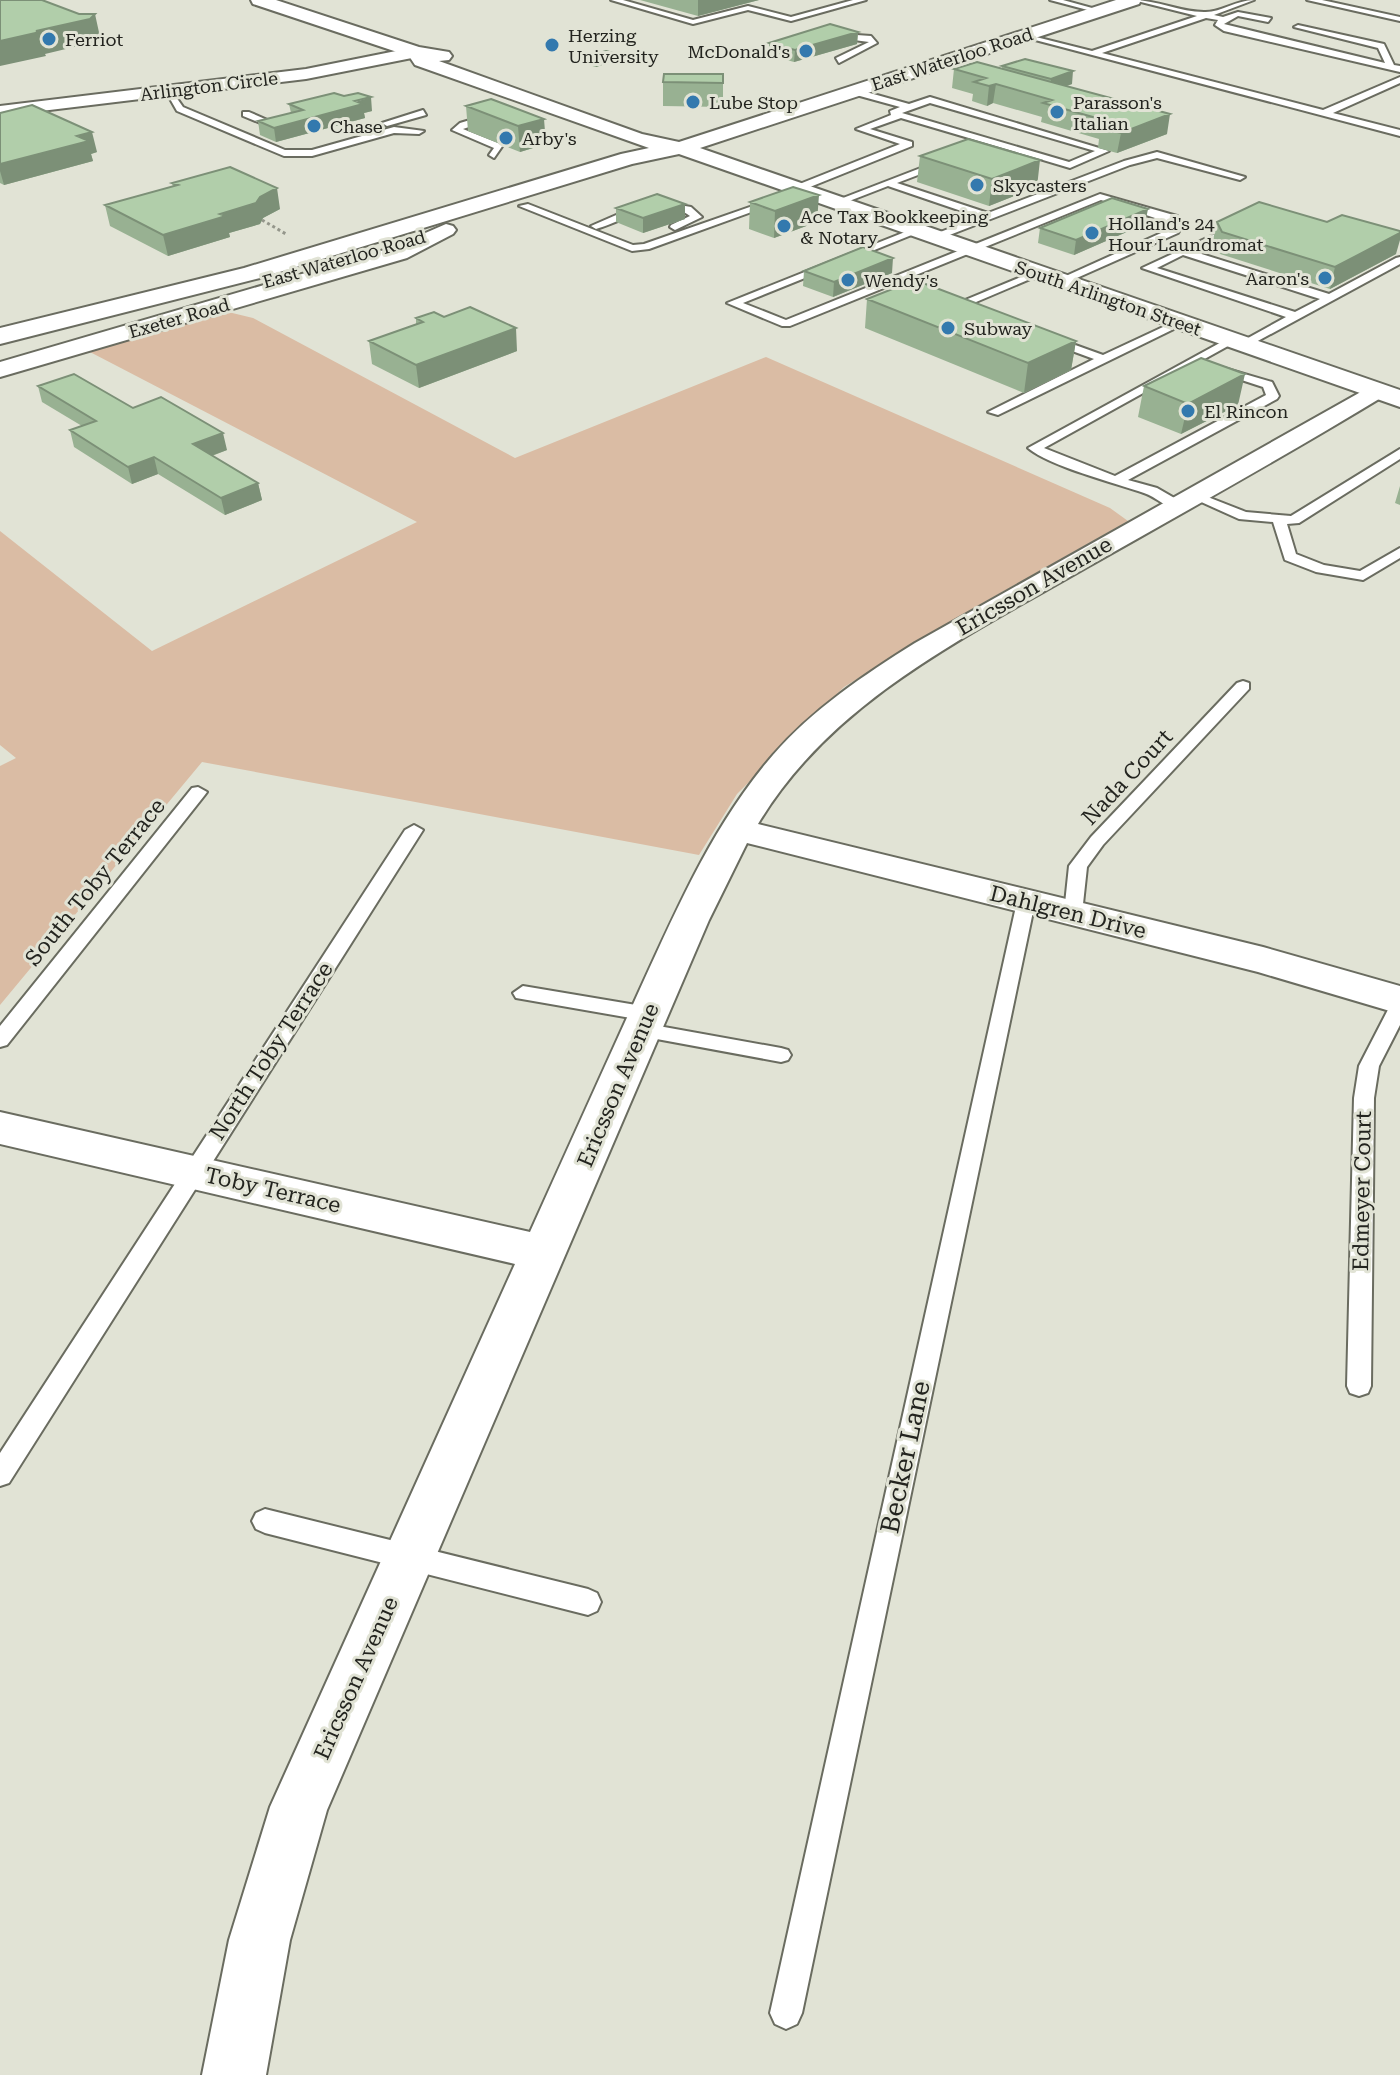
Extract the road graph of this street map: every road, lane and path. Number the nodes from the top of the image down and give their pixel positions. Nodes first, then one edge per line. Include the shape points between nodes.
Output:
1 (259, 0) edge
2 (615, 0) edge
3 (862, 0) edge
4 (1054, 0) edge
5 (1250, 0) edge
6 (1311, 0) edge
7 (876, 3) dead end
8 (1119, 3) edge
9 (1205, 15) junction
10 (1230, 17) junction
11 (1400, 19) edge
12 (1024, 36) junction
13 (820, 38) edge
14 (1384, 51) junction
15 (416, 52) junction
16 (1094, 54) junction
17 (839, 60) edge
18 (1396, 68) edge
19 (1400, 80) edge
20 (169, 90) junction
21 (852, 91) junction
22 (0, 111) edge
23 (905, 111) junction
24 (423, 113) dead end
25 (1325, 113) junction
26 (246, 114) dead end
27 (494, 116) edge
28 (283, 129) edge
29 (419, 131) dead end
30 (1400, 133) edge
31 (308, 139) edge
32 (680, 148) junction
33 (494, 155) edge
34 (951, 159) edge
35 (1240, 177) dead end
36 (1051, 182) dead end
37 (888, 183) junction
38 (1065, 186) junction
39 (800, 190) junction
40 (835, 203) junction
41 (524, 206) junction
42 (731, 217) junction
43 (989, 217) junction
44 (262, 220) edge
45 (1250, 221) edge
46 (592, 224) junction
47 (574, 227) junction
48 (446, 230) junction
49 (924, 235) junction
50 (290, 236) dead end
51 (970, 251) junction
52 (1183, 252) junction
53 (1400, 260) edge
54 (1049, 278) junction
55 (894, 281) junction
56 (907, 286) edge
57 (1330, 298) junction
58 (946, 301) edge
59 (959, 305) junction
60 (988, 316) edge
61 (1297, 317) junction
62 (1178, 323) junction
63 (1032, 332) edge
64 (0, 336) edge
65 (1237, 343) junction
66 (0, 348) edge
67 (1104, 359) junction
68 (1195, 360) junction
69 (0, 370) edge
70 (1388, 395) edge
71 (994, 412) dead end
72 (1400, 453) edge
73 (1116, 481) junction
74 (1187, 501) junction
75 (1279, 519) junction
76 (1400, 552) edge
77 (1243, 686) dead end
78 (198, 792) dead end
79 (735, 829) junction
80 (414, 830) dead end
81 (1026, 902) junction
82 (1073, 913) junction
83 (523, 993) dead end
84 (1400, 1002) edge
85 (645, 1022) junction
86 (0, 1040) edge
87 (781, 1055) dead end
88 (0, 1128) edge
89 (193, 1172) junction
90 (545, 1253) junction
91 (1359, 1386) dead end
92 (0, 1475) edge
93 (265, 1521) dead end
94 (409, 1558) junction
95 (588, 1602) dead end
96 (786, 2013) dead end
97 (234, 2075) edge

1 - 15 main road, South Arlington Street
2 - 3 lane via 693,22 748,8 791,19
3 - 7 lane
4 - 8 lane
5 - 9 lane
6 - 11 lane
8 - 9 lane
8 - 12 main road, East Waterloo Road
9 - 10 lane
9 - 16 lane
10 - 10 lane via 1260,23
10 - 18 lane via 1219,25
12 - 16 lane
12 - 21 main road, East Waterloo Road
13 - 17 lane via 871,38 873,43
14 - 14 lane via 1289,30
14 - 18 lane
15 - 20 street, Arlington Circle via 306,74
15 - 32 main road, South Arlington Street via 422,61 553,109 637,139
16 - 25 lane
19 - 25 lane
20 - 22 street, Arlington Circle
20 - 29 lane via 180,109 284,153 312,153 394,130
21 - 23 lane
21 - 32 main road, East Waterloo Road
23 - 23 lane via 930,100 1104,151 1070,165
23 - 39 lane via 861,129 909,144
24 - 31 lane via 317,142
25 - 30 lane
26 - 28 lane
27 - 33 lane via 457,130 500,147
32 - 39 main road, South Arlington Street
32 - 41 main road, East Waterloo Road via 646,166
32 - 64 main road, East Waterloo Road via 628,158 252,273
34 - 37 lane
35 - 38 lane via 1157,155
36 - 38 lane
37 - 40 lane
37 - 43 lane
38 - 43 lane
39 - 40 main road, South Arlington Street
39 - 42 lane
40 - 49 main road, South Arlington Street
41 - 47 lane
41 - 48 main road, East Waterloo Road
42 - 46 lane via 696,203 662,201
42 - 47 lane via 632,248
43 - 49 lane
44 - 50 path
45 - 52 lane
46 - 46 lane via 644,237 697,217 678,206 663,205
46 - 47 lane
48 - 66 main road, East Waterloo Road
48 - 69 street, Exeter Road via 399,253
49 - 51 main road, South Arlington Street
49 - 55 lane via 733,303 786,324
51 - 54 main road, South Arlington Street
51 - 54 lane via 1100,197 1179,223 1174,231
51 - 55 lane
52 - 57 lane
52 - 61 lane via 1147,268
53 - 57 lane
54 - 59 lane
54 - 62 main road, South Arlington Street
55 - 56 lane
57 - 61 lane
58 - 59 lane
59 - 60 lane
61 - 65 lane
62 - 65 main road, South Arlington Street
62 - 67 lane
63 - 67 lane
65 - 68 lane
65 - 70 main road, South Arlington Street
67 - 71 lane
68 - 73 lane via 1268,385 1273,396
68 - 73 lane via 1034,448
70 - 74 street, Ericsson Avenue
72 - 75 lane via 1294,520
73 - 74 lane
74 - 75 lane
74 - 79 street, Ericsson Avenue via 886,674 809,737
75 - 76 lane via 1290,557 1321,569 1363,576
77 - 82 lane, Nada Court via 1078,866
78 - 86 lane, South Toby Terrace
79 - 81 street, Dahlgren Drive
79 - 85 street, Ericsson Avenue
80 - 89 lane, North Toby Terrace
81 - 82 street, Dahlgren Drive
81 - 96 lane, Becker Lane
82 - 84 street, Dahlgren Drive via 1263,960
83 - 85 lane
84 - 91 lane, Edmeyer Court via 1369,1066 1364,1098
85 - 87 lane
85 - 90 street, Ericsson Avenue
88 - 89 street, Toby Terrace
89 - 90 street, Toby Terrace
89 - 92 lane, North Toby Terrace
90 - 94 street, Ericsson Avenue
93 - 94 lane
94 - 95 lane
94 - 97 street, Ericsson Avenue via 299,1807 276,1873 241,2017

